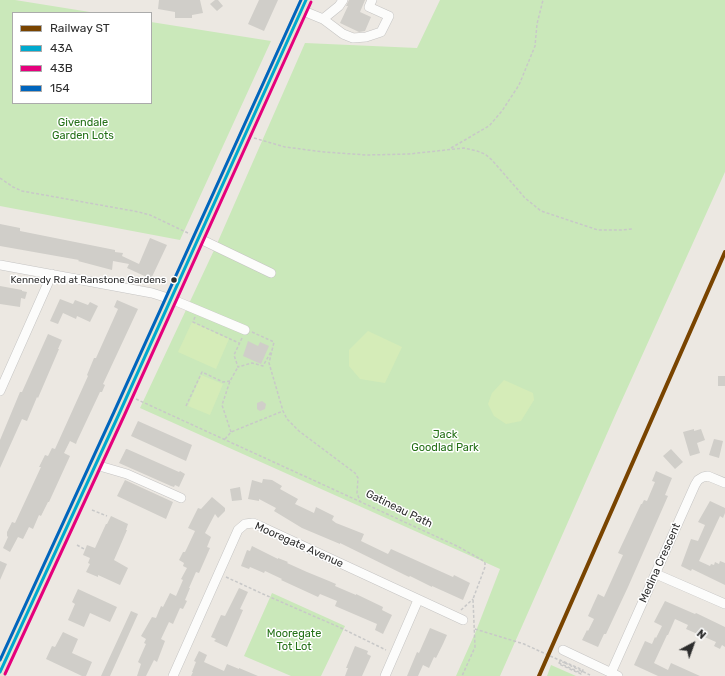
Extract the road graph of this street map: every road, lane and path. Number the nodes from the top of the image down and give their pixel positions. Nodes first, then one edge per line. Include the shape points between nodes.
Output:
1 (343, 0) edge
2 (372, 0) edge
3 (543, 0) edge
4 (303, 5) edge
5 (323, 19) junction
6 (245, 136) junction
7 (449, 149) junction
8 (0, 178) edge
9 (632, 229) dead end
10 (194, 236) junction
11 (0, 265) edge
12 (271, 273) dead end
13 (52, 274) junction
14 (171, 299) junction
15 (196, 316) dead end
16 (246, 330) junction
17 (239, 343) junction
18 (272, 350) junction
19 (238, 367) junction
20 (230, 381) junction
21 (0, 391) edge
22 (128, 395) junction
23 (186, 406) dead end
24 (283, 411) junction
25 (231, 432) junction
26 (224, 439) junction
27 (96, 465) junction
28 (725, 483) edge
29 (181, 498) dead end
30 (360, 501) junction
31 (92, 510) dead end
32 (108, 516) dead end
33 (77, 545) dead end
34 (84, 549) dead end
35 (219, 573) junction
36 (656, 574) junction
37 (473, 599) junction
38 (418, 600) junction
39 (725, 604) edge
40 (459, 618) joint
41 (475, 629) junction
42 (563, 650) dead end
43 (395, 654) junction
44 (0, 672) edge
45 (615, 674) edge
46 (589, 675) edge
47 (173, 676) edge
48 (385, 676) edge
49 (462, 676) edge

1 - 5 street
2 - 5 street via 369,7 389,16 381,32 353,38
3 - 7 path via 535,46 519,85 489,126
4 - 5 street
4 - 6 main road
6 - 7 path via 285,147 366,155 409,154
6 - 10 main road
7 - 9 path via 464,148 484,154 541,211 598,230
8 - 10 path via 22,191 150,215
10 - 12 street
10 - 14 main road
11 - 13 street
13 - 14 street
13 - 21 street
14 - 16 street
14 - 22 main road
15 - 17 path via 193,322
16 - 17 path
16 - 18 path via 273,341
17 - 19 path via 234,355
18 - 19 path via 264,366 252,362
18 - 24 path, Gatineau Path via 269,364
19 - 20 path
20 - 23 path via 224,382 202,372
20 - 25 path via 222,406
22 - 26 path
22 - 27 main road
24 - 25 path
24 - 30 path, Gatineau Path via 299,431 355,472 358,478 356,492
25 - 26 path
26 - 30 path
27 - 29 street via 128,474
27 - 44 main road
28 - 36 street, Medina Crescent via 708,476 698,480
30 - 37 path, Gatineau Path via 482,560 485,567
31 - 32 path
33 - 34 path
35 - 38 street, Mooregate Avenue via 238,530 245,524 252,523
35 - 43 path
35 - 47 street, Mooregate Avenue
36 - 39 street
36 - 45 street, Medina Crescent
37 - 40 path
37 - 41 path, Gatineau Path
38 - 40 street, Mooregate Avenue
38 - 43 street
41 - 46 path, bridge via 524,644 558,660 564,663 570,666 582,671 581,673 575,671 570,668 564,666 558,663 560,660 583,670 581,674 559,664 560,661 565,662
41 - 49 path, Gatineau Path via 474,650
42 - 45 street
43 - 48 street

